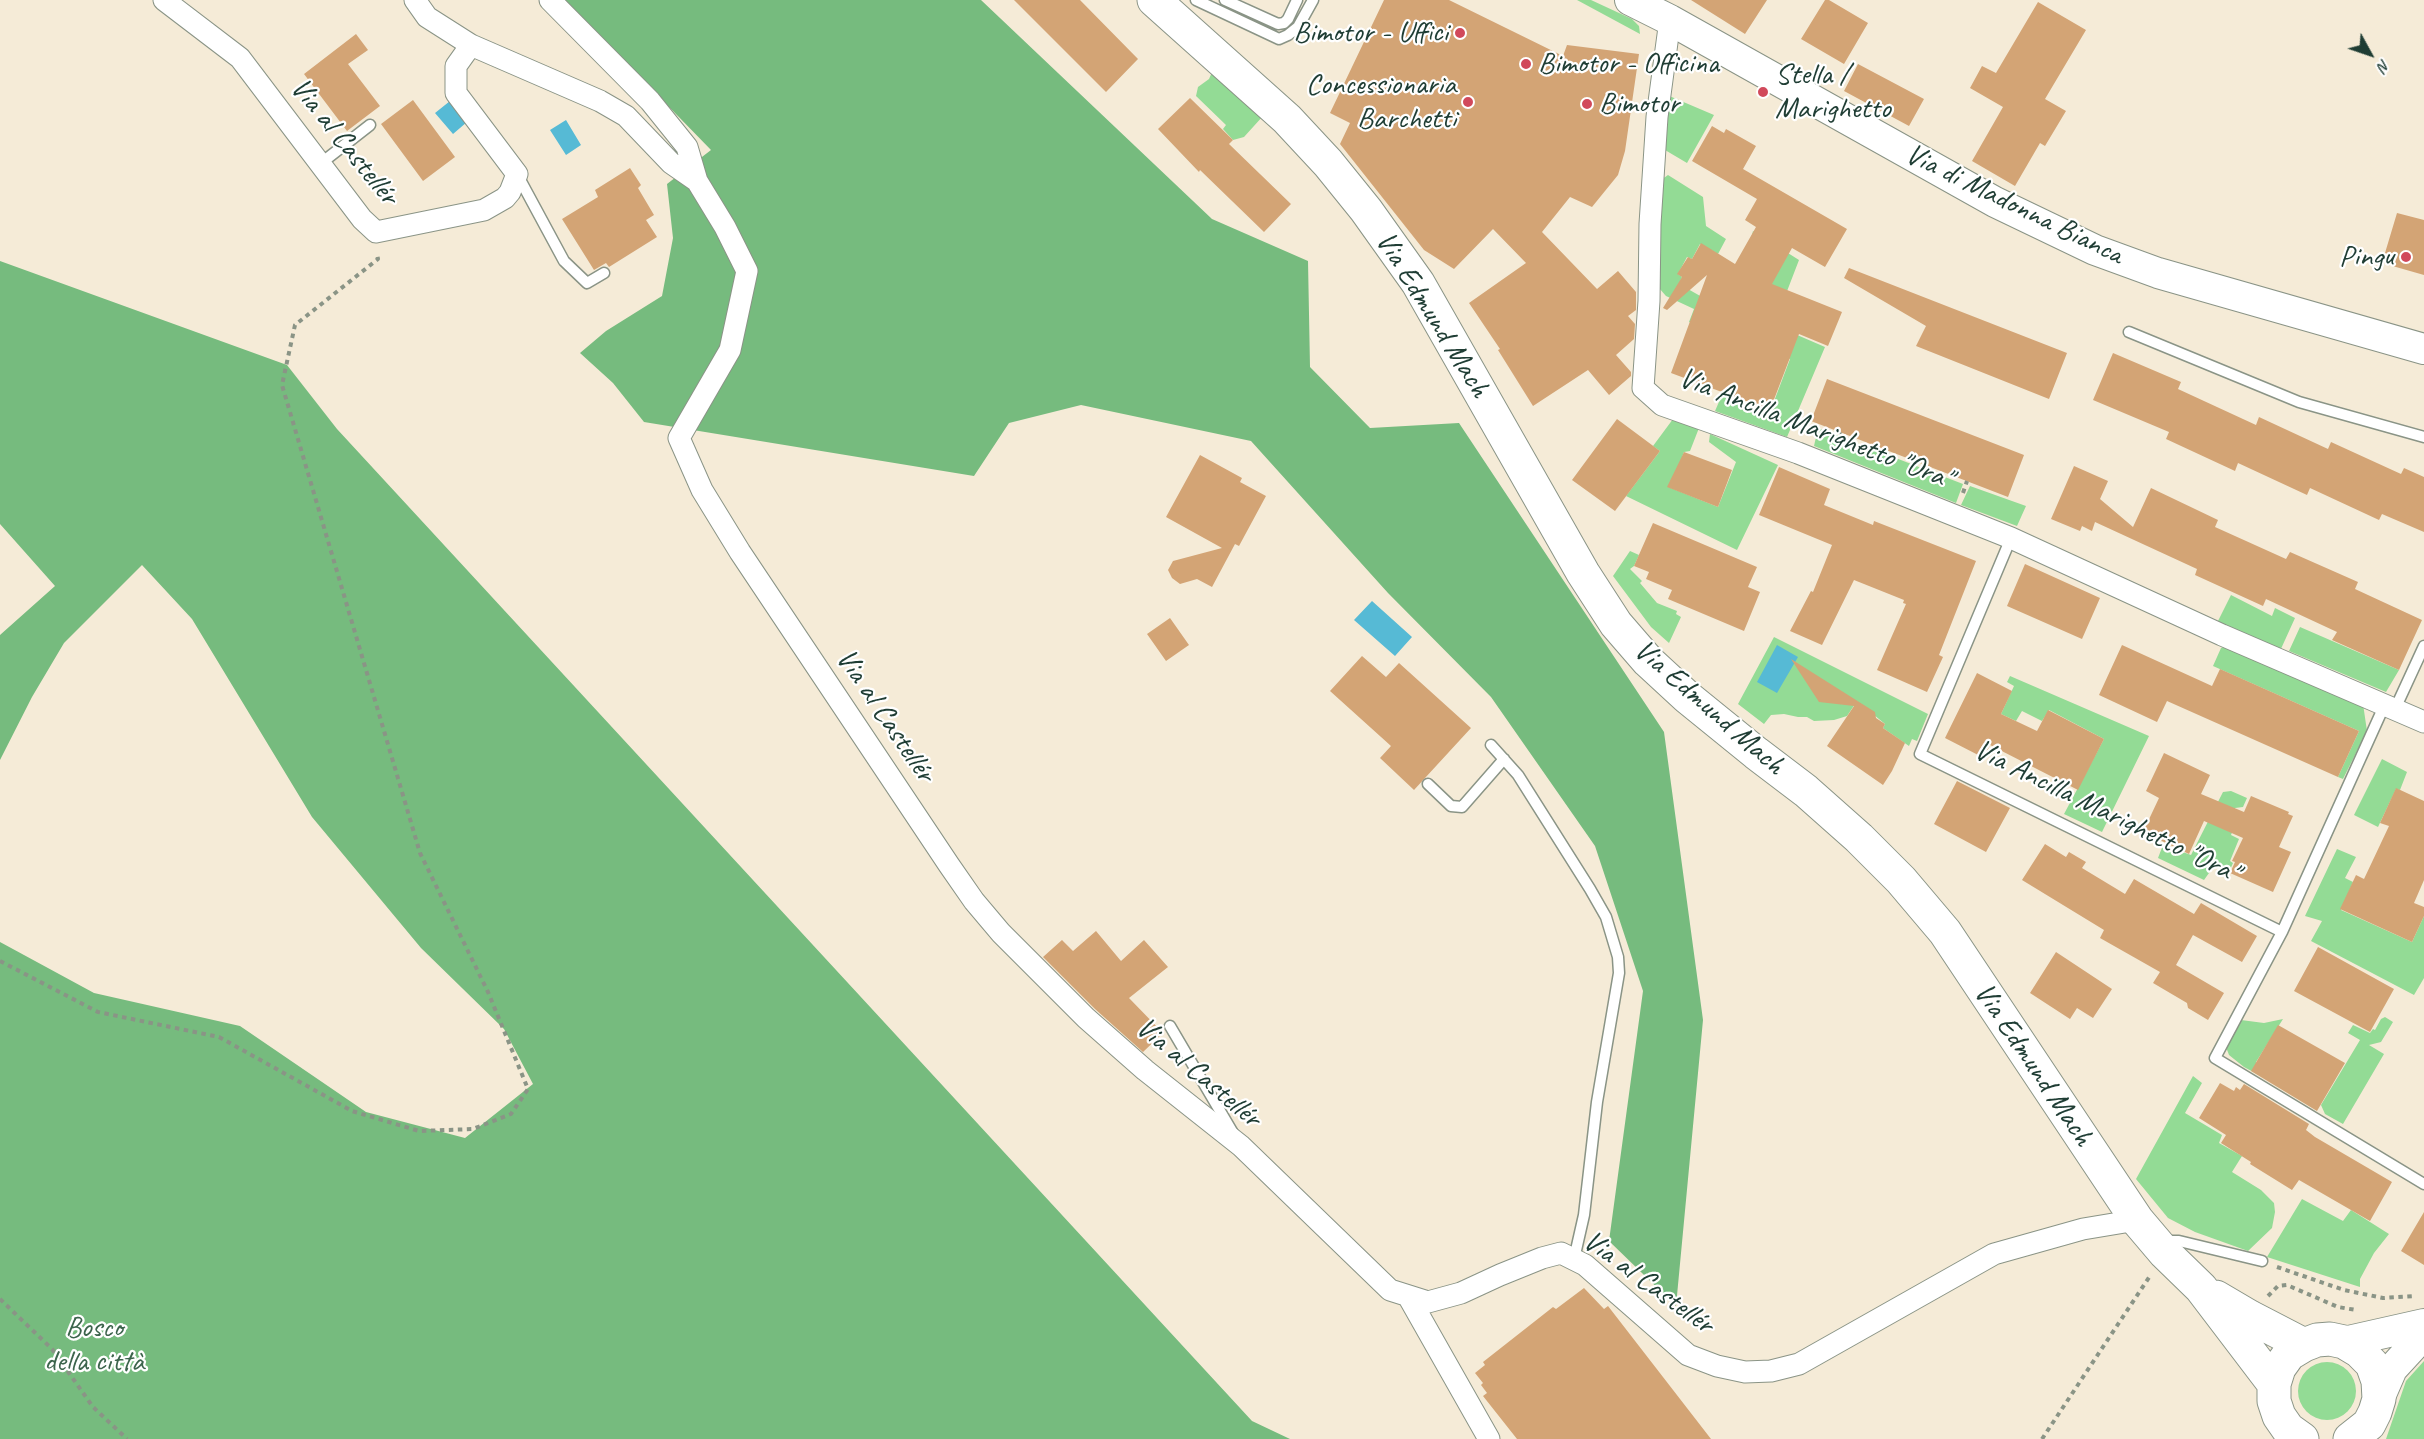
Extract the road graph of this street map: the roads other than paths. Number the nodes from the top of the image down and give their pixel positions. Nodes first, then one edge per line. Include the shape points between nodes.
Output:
1 (164, 0) edge
2 (415, 0) edge
3 (550, 0) edge
4 (1154, 0) edge
5 (1196, 0) edge
6 (1226, 0) edge
7 (1297, 0) edge
8 (1313, 0) edge
9 (1630, 0) edge
10 (1670, 20) junction
11 (471, 45) junction
12 (370, 125) dead end
13 (320, 164) junction
14 (517, 174) junction
15 (697, 181) junction
16 (604, 273) dead end
17 (2129, 332) dead end
18 (2424, 349) edge
19 (2424, 437) edge
20 (2011, 538) junction
21 (2424, 646) edge
22 (2390, 707) junction
23 (2424, 722) edge
24 (1491, 745) dead end
25 (1504, 759) junction
26 (1428, 784) dead end
27 (2282, 932) junction
28 (1170, 1026) dead end
29 (1241, 1146) junction
30 (2424, 1184) edge
31 (2152, 1238) junction
32 (1574, 1258) junction
33 (2262, 1261) road end
34 (2201, 1287) junction
35 (1408, 1296) junction
36 (2424, 1324) edge
37 (2424, 1334) edge
38 (2344, 1342) junction
39 (2304, 1344) junction
40 (2274, 1384) junction
41 (2366, 1425) edge
42 (1489, 1439) edge
43 (2302, 1439) edge

1 - 13 street, Via al Castellér via 240,58
2 - 11 street, Via al Castellér via 428,17
3 - 15 street, Via al Castellér via 650,101 687,147
4 - 31 main road, Via Edmund Mach via 1287,119 1347,187 1418,283 1616,624 1687,697 1806,791 1901,880 1945,932
5 - 8 lane via 1279,39 1298,27
6 - 7 lane via 1278,24 1288,19
9 - 10 main road, Via di Madonna Bianca
10 - 18 main road, Via di Madonna Bianca via 1995,202 2095,250 2158,273
10 - 20 street, Via Ancilla Marighetto "Ora" via 1656,129 1643,388 1662,405 1798,453
11 - 14 street via 456,66 456,93
11 - 15 street, Via al Castellér via 626,116 671,163
12 - 13 lane
13 - 14 street, Via al Castellér via 376,232 484,210 506,198
14 - 16 lane via 564,261 587,283
15 - 29 street, Via al Castellér via 747,271 730,350 679,438 702,490 791,630 981,909 1086,1018
17 - 19 lane via 2299,402
20 - 22 street, Via Ancilla Marighetto "Ora"
20 - 27 lane, Via Ancilla Marighetto "Ora" via 1920,754
21 - 22 lane
22 - 23 street, Via Ancilla Marighetto "Ora"
22 - 27 lane
24 - 25 lane
25 - 26 lane via 1462,807 1451,806
25 - 32 lane via 1601,907 1618,957 1619,973 1597,1102 1584,1215
27 - 30 lane via 2215,1058
28 - 29 lane
29 - 35 street, Via al Castellér via 1390,1290
31 - 32 street, Via al Castellér via 2083,1229 1994,1254 1799,1364 1745,1372 1688,1355
31 - 33 lane
31 - 34 main road, Via Edmund Mach
32 - 35 street, Via al Castellér via 1562,1253 1542,1258 1461,1293 1428,1302
34 - 39 main road, Via Edmund Mach
34 - 40 main road, Via Edmund Mach
35 - 42 street
36 - 38 main road
37 - 41 main road via 2391,1369
38 - 39 main road via 2330,1339
38 - 41 main road via 2372,1364 2378,1381
39 - 40 main road via 2289,1354
40 - 43 main road via 2279,1416

